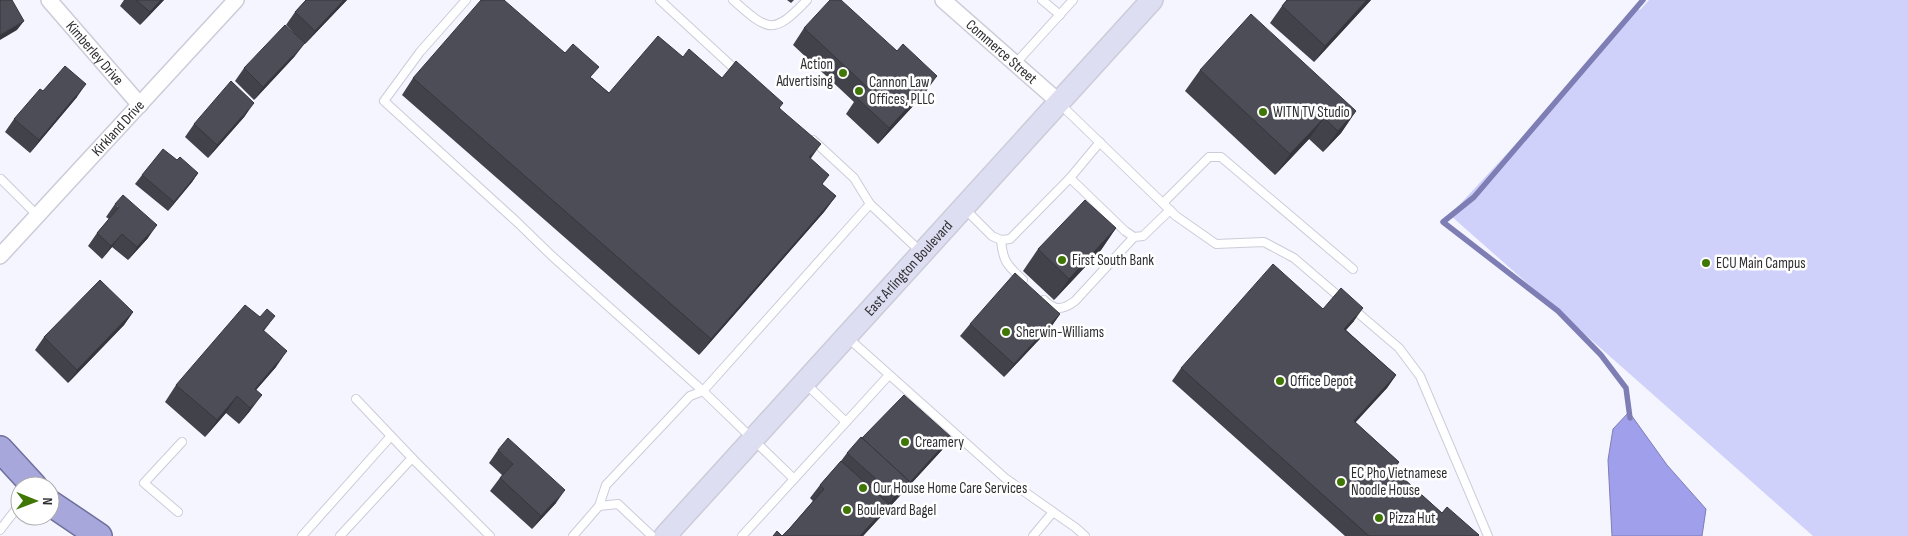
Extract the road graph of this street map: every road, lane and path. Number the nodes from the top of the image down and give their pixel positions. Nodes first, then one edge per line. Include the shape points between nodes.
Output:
1 (49, 0) edge
2 (236, 0) edge
3 (466, 0) edge
4 (660, 0) edge
5 (733, 0) edge
6 (806, 0) edge
7 (943, 0) edge
8 (1042, 0) edge
9 (1074, 0) edge
10 (1152, 0) edge
11 (1060, 15) junction
12 (1016, 64) junction
13 (746, 79) edge
14 (1059, 102) junction
15 (140, 105) junction
16 (804, 132) edge
17 (1100, 142) junction
18 (1070, 178) junction
19 (0, 179) edge
20 (1163, 203) junction
21 (870, 204) junction
22 (963, 208) junction
23 (1170, 210) junction
24 (38, 216) junction
25 (1134, 237) junction
26 (1001, 240) junction
27 (922, 253) junction
28 (0, 256) edge
29 (1352, 269) dead end
30 (1027, 284) edge
31 (1040, 297) edge
32 (847, 337) junction
33 (889, 374) junction
34 (805, 383) junction
35 (702, 391) junction
36 (356, 399) dead end
37 (846, 422) junction
38 (391, 436) junction
39 (754, 439) junction
40 (182, 442) dead end
41 (0, 449) edge
42 (412, 458) junction
43 (25, 476) edge
44 (794, 479) junction
45 (599, 506) junction
46 (60, 510) edge
47 (178, 512) dead end
48 (1053, 512) junction
49 (10, 517) edge
50 (0, 530) edge
51 (99, 536) edge
52 (302, 536) edge
53 (340, 536) edge
54 (490, 536) edge
55 (573, 536) edge
56 (652, 536) edge
57 (666, 536) edge
58 (742, 536) edge
59 (1034, 536) edge
60 (1085, 536) edge
61 (1488, 536) edge

1 - 15 street, Kimberley Drive
2 - 15 street, Kirkland Drive
3 - 35 lane via 420,52 384,101
4 - 13 lane
5 - 6 lane via 754,19 768,26 781,24
7 - 12 street, Commerce Street
8 - 11 lane
9 - 11 lane
10 - 14 main road, East Arlington Boulevard
11 - 12 lane
12 - 14 street, Commerce Street
14 - 17 lane
14 - 22 main road, East Arlington Boulevard
15 - 24 street, Kirkland Drive
16 - 21 lane via 854,178
17 - 18 lane
17 - 20 lane
18 - 25 lane
18 - 26 lane via 1010,239
19 - 24 lane
20 - 23 lane
20 - 29 lane via 1209,157 1221,158
21 - 27 lane
21 - 35 lane
22 - 26 lane via 992,236
22 - 27 main road, East Arlington Boulevard
23 - 25 lane via 1143,236
23 - 61 lane via 1216,244 1264,242 1294,258 1399,348 1420,376
24 - 28 street, Kirkland Drive
25 - 31 lane via 1066,308 1057,309
26 - 30 lane via 1007,265
27 - 32 main road, East Arlington Boulevard
32 - 33 lane
32 - 34 main road, East Arlington Boulevard
33 - 37 lane
33 - 48 lane via 1005,478
34 - 37 lane
34 - 39 main road, East Arlington Boulevard
35 - 39 lane
35 - 45 lane via 690,396 606,485
36 - 38 lane
37 - 44 lane
38 - 42 lane
38 - 52 lane
39 - 44 lane
39 - 57 main road, East Arlington Boulevard
40 - 47 lane via 144,483
41 - 43 highway
42 - 53 lane
42 - 54 lane
44 - 58 lane
45 - 55 lane
45 - 56 lane via 618,504
46 - 51 highway
48 - 59 lane
48 - 60 lane
49 - 50 lane

